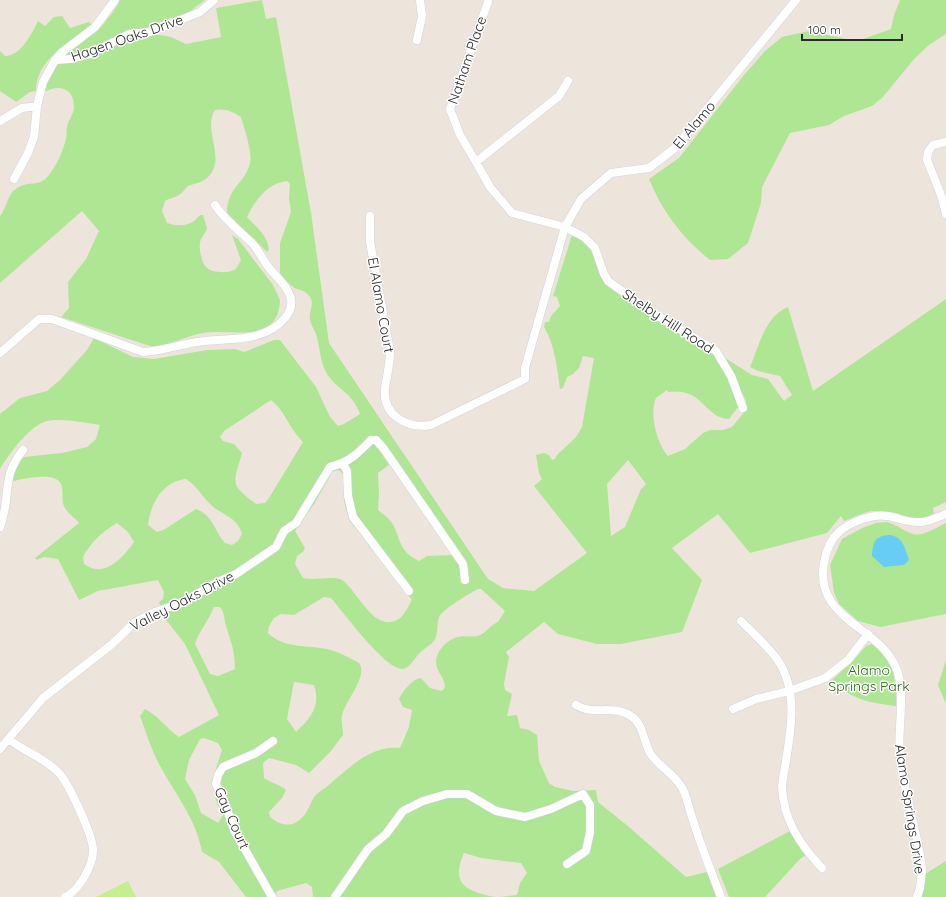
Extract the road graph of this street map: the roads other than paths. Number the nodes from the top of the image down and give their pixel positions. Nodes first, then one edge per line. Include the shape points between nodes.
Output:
1 (115, 0) edge
2 (214, 0) edge
3 (420, 0) edge
4 (796, 0) edge
5 (488, 2) dead end
6 (417, 40) dead end
7 (55, 60) junction
8 (568, 81) dead end
9 (37, 106) junction
10 (0, 121) edge
11 (946, 142) edge
12 (476, 162) junction
13 (14, 179) dead end
14 (215, 205) dead end
15 (946, 214) edge
16 (370, 216) dead end
17 (565, 227) junction
18 (0, 353) edge
19 (525, 379) joint
20 (743, 408) dead end
21 (23, 450) dead end
22 (343, 464) junction
23 (946, 514) edge
24 (0, 527) edge
25 (465, 580) dead end
26 (409, 591) dead end
27 (741, 621) dead end
28 (868, 634) junction
29 (789, 691) junction
30 (576, 705) dead end
31 (733, 709) dead end
32 (9, 739) junction
33 (273, 741) dead end
34 (0, 749) edge
35 (567, 864) dead end
36 (822, 868) dead end
37 (65, 897) edge
38 (272, 897) edge
39 (336, 897) edge
40 (721, 897) edge
41 (918, 897) edge

1 - 7 street via 95,27 60,52
2 - 7 street, Hagen Oaks Drive via 200,12 150,32 129,34 90,54
3 - 6 street via 422,16
4 - 17 street, El Alamo via 675,148 649,168 611,173 581,199
5 - 12 street, Natham Place via 450,109 460,135
7 - 9 street, Hagen Oaks Drive via 43,82
8 - 12 street via 559,96
9 - 10 street via 22,108
9 - 13 street, Hagen Oaks Drive via 34,137
11 - 15 street via 933,145 928,152 927,160
12 - 17 street, Natham Place via 490,187 512,213
14 - 18 street via 252,243 288,290 292,304 279,325 254,337 199,342 143,352 52,319 39,319
16 - 19 street, El Alamo Court via 370,242 390,351 385,390 386,401 392,414 408,425 431,425
17 - 19 street, El Alamo via 525,368
17 - 20 street, Shelby Hill Road via 576,232 595,248 604,274 613,285 648,310 716,351 731,376
21 - 24 street via 13,460 8,471 4,515
22 - 25 street, Valley Oaks Drive via 371,440 376,440 462,564
22 - 26 street via 347,471 348,496 353,517
22 - 32 street, Valley Oaks Drive via 330,467 296,523 284,531 276,547 236,574 181,603 135,622 43,698
23 - 28 street, Alamo Springs Drive via 922,522 888,516 866,518 846,526 835,536 824,565 824,584 827,593 839,613
27 - 29 street via 776,659
28 - 29 street via 848,660 833,673
28 - 41 street, Alamo Springs Drive via 888,653 900,682 900,759 922,870
29 - 31 street via 756,699
29 - 36 street via 792,716 782,796 797,836
30 - 40 street via 588,710 620,711 637,721 652,756 684,790 691,817
32 - 34 street, Valley Oaks Drive
32 - 37 street via 60,774 91,838 93,850 86,872 78,888
33 - 38 street, Gay Court via 250,756 223,767 216,784 234,830
35 - 39 street via 586,851 590,832 590,805 583,794 551,809 525,817 496,811 467,794 447,794 423,801 403,811 386,834 368,849

